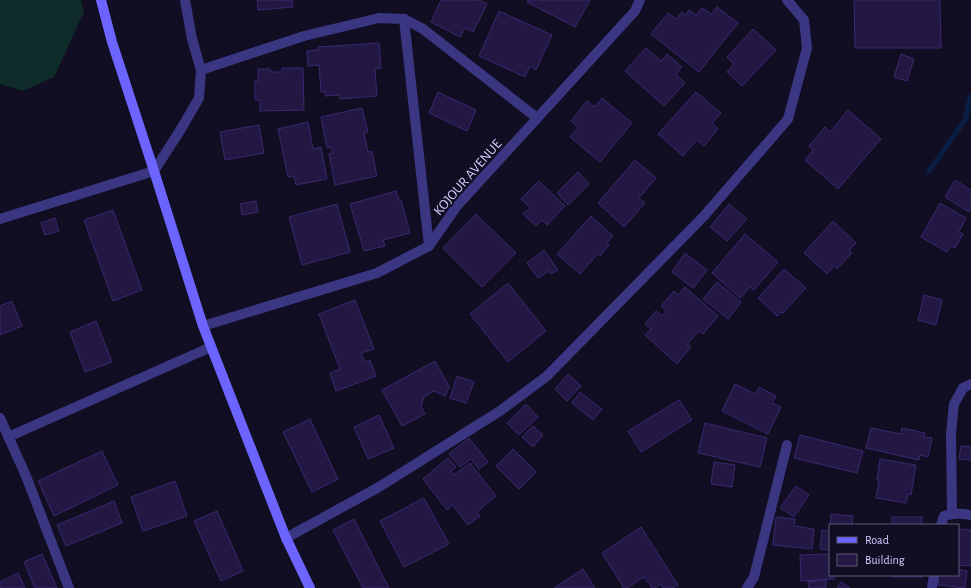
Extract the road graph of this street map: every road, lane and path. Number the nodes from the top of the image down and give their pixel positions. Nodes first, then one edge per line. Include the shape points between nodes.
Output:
1 (101, 0) edge
2 (186, 0) edge
3 (640, 0) edge
4 (787, 0) edge
5 (404, 20) junction
6 (201, 70) junction
7 (537, 118) junction
8 (154, 171) junction
9 (0, 218) edge
10 (429, 246) junction
11 (202, 326) junction
12 (211, 347) junction
13 (971, 384) edge
14 (0, 418) edge
15 (8, 437) junction
16 (787, 445) dead end
17 (952, 514) junction
18 (971, 515) edge
19 (941, 524) edge
20 (286, 538) junction
21 (934, 576) edge
22 (69, 588) edge
23 (310, 588) edge
24 (747, 588) edge
25 (932, 588) edge

1 - 8 street
2 - 6 street via 192,39
3 - 7 street, KOJOUR AVENUE via 635,11
4 - 20 street via 804,20 807,48 788,119 704,216 547,376 500,411 379,486
5 - 6 street via 379,18 304,36
5 - 7 street via 423,29
5 - 10 street
6 - 8 street via 198,98
7 - 10 street, KOJOUR AVENUE via 457,206
8 - 9 street
8 - 11 street
10 - 11 street, KOJOUR AVENUE via 377,273
11 - 12 street
12 - 15 street
12 - 20 street
13 - 17 street via 963,388 954,404 951,433
14 - 15 street
15 - 22 street via 26,476
16 - 24 street via 754,576
17 - 18 street
17 - 19 street via 944,516
20 - 23 street
21 - 25 street

